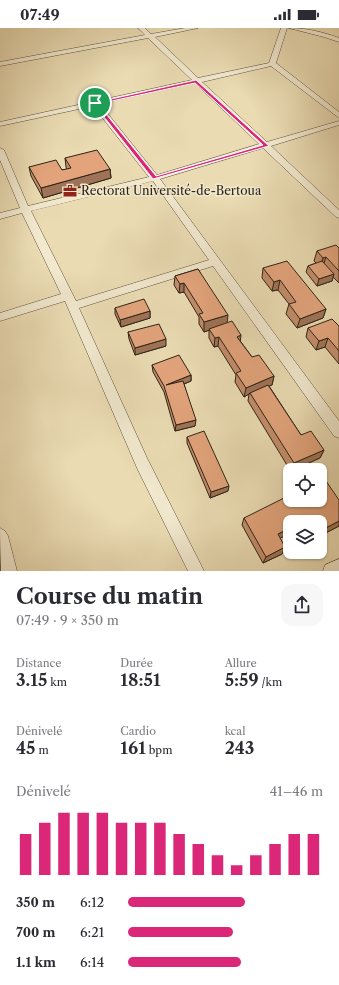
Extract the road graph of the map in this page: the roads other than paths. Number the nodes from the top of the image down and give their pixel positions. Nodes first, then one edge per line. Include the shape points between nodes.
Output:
1 (141, 28) edge
2 (195, 28) edge
3 (284, 28) edge
4 (292, 28) edge
5 (150, 37) junction
6 (339, 40) edge
7 (0, 64) edge
8 (272, 64) junction
9 (196, 81) junction
10 (95, 103) junction
11 (339, 116) edge
12 (339, 123) edge
13 (0, 124) edge
14 (267, 146) junction
15 (0, 150) edge
16 (155, 178) junction
17 (25, 209) junction
18 (339, 215) edge
19 (0, 216) edge
20 (216, 262) junction
21 (70, 301) junction
22 (0, 317) edge
23 (339, 432) edge
24 (0, 536) edge
25 (339, 567) edge
26 (9, 571) edge
27 (196, 571) edge
28 (331, 571) edge

1 - 5 street
2 - 5 street
3 - 8 street
4 - 6 street
5 - 7 street
5 - 9 street
8 - 9 street
8 - 11 street
9 - 10 street
9 - 14 street
10 - 13 street
10 - 16 street
12 - 14 street
14 - 16 street
14 - 18 street
15 - 17 street
16 - 17 street
16 - 20 street
17 - 19 street
17 - 21 street
20 - 21 street
20 - 23 street
21 - 22 street
21 - 27 street via 142,463
24 - 26 street
25 - 28 street

